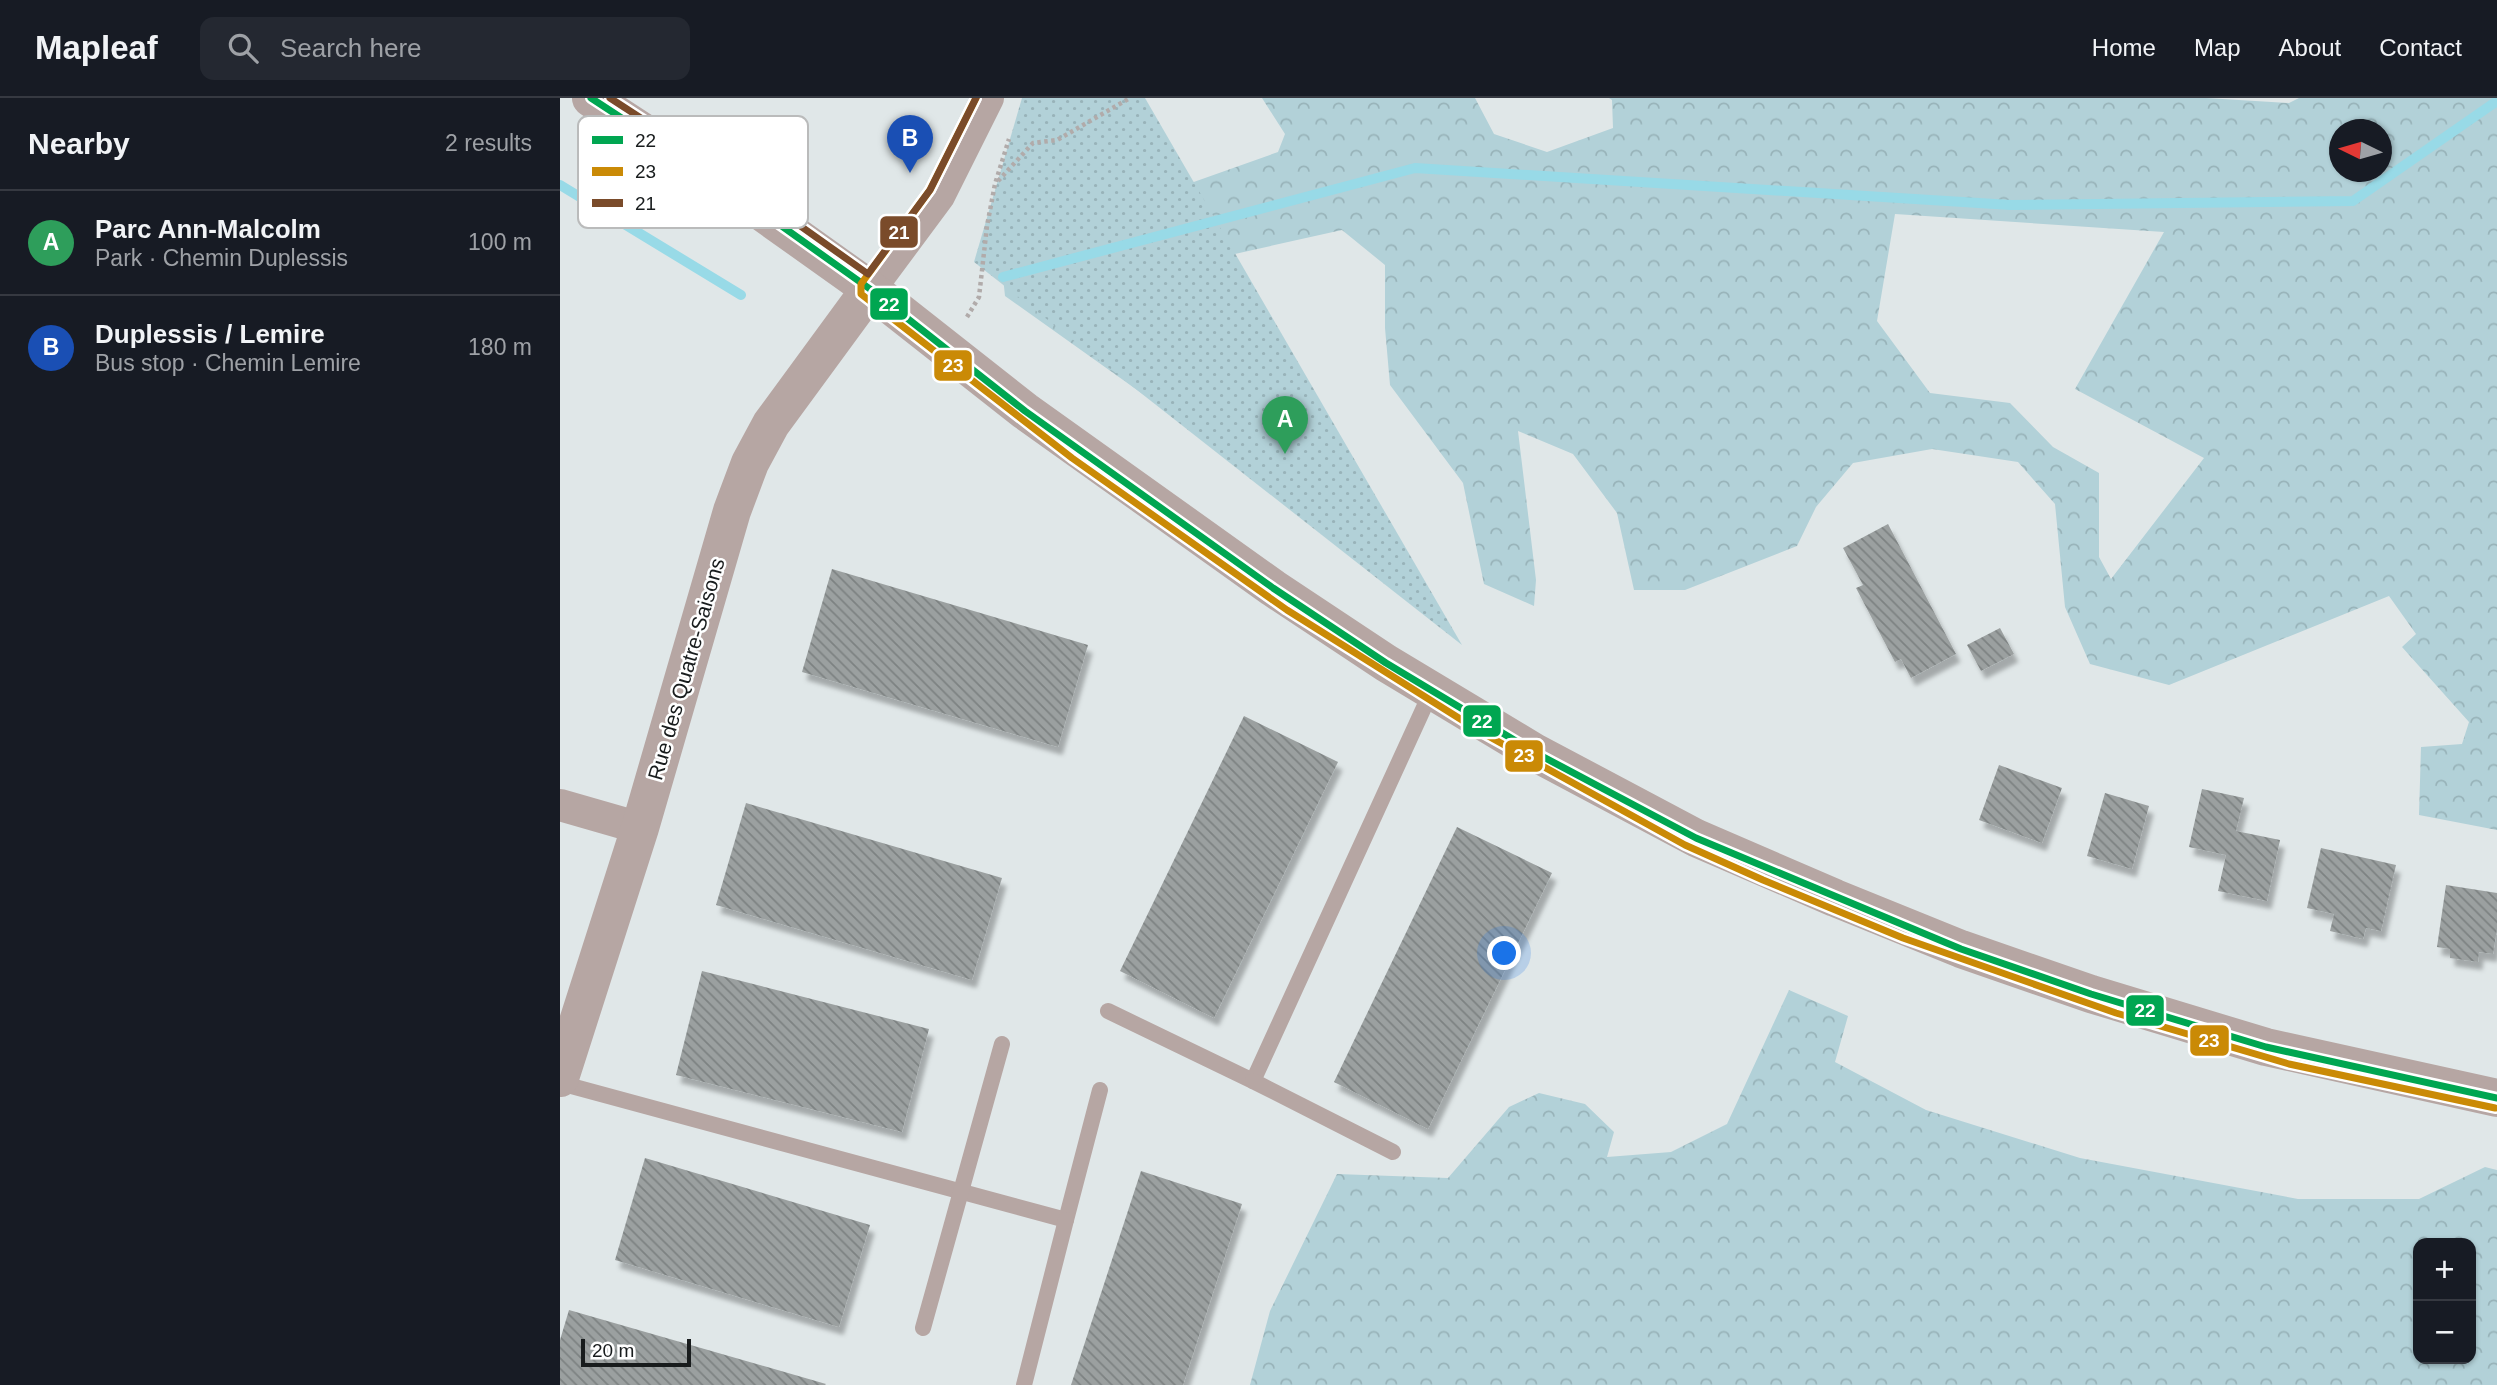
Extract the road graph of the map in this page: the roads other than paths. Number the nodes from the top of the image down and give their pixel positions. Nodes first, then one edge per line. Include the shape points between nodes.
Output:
1 (592, 98) edge
2 (988, 98) edge
3 (619, 116) edge
4 (784, 228) edge
5 (870, 289) junction
6 (1432, 690) junction
7 (560, 805) edge
8 (640, 828) junction
9 (1108, 1011) dead end
10 (1002, 1044) dead end
11 (560, 1081) edge
12 (1253, 1081) junction
13 (1100, 1090) dead end
14 (2497, 1098) edge
15 (1393, 1152) dead end
16 (961, 1191) junction
17 (1066, 1220) junction
18 (923, 1328) dead end
19 (1024, 1385) edge

1 - 3 street
2 - 5 street via 939,196
4 - 5 street
5 - 6 street via 1025,411 1164,512
5 - 8 street, Rue des Quatre-Saisons via 771,424 750,463
6 - 12 lane
6 - 14 street via 1534,752 1696,838 1961,949 2091,995 2266,1047
7 - 8 street
8 - 11 street, Rue des Quatre-Saisons
9 - 12 lane
10 - 16 lane
11 - 16 lane
12 - 15 lane
13 - 17 lane
16 - 17 lane
16 - 18 lane
17 - 19 lane

